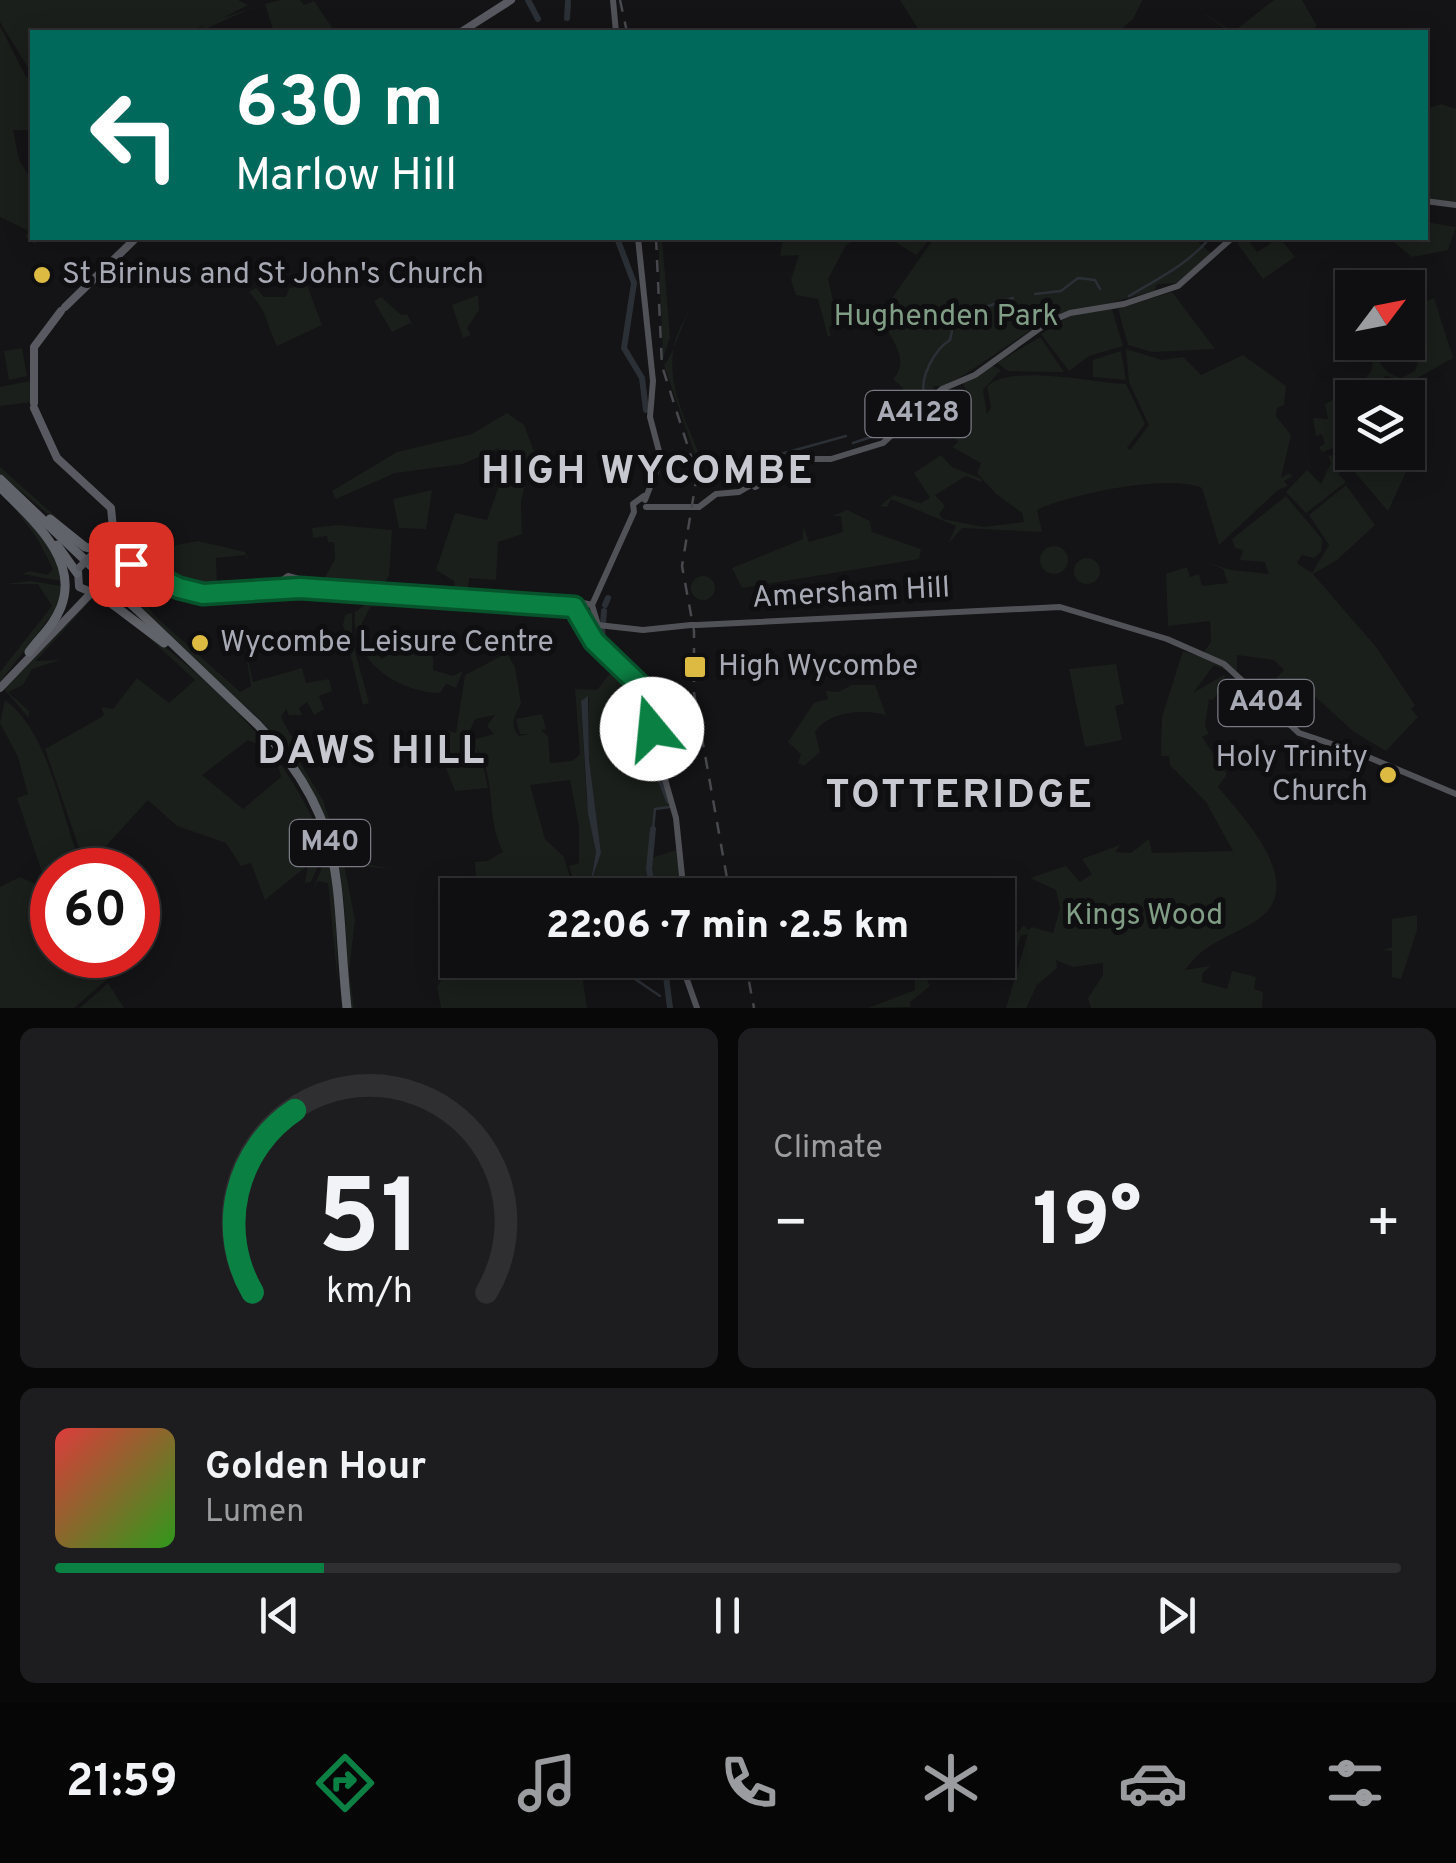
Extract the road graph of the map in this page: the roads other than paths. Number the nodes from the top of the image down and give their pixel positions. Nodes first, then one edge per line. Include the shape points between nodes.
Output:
1 (511, 0) edge
2 (612, 0) edge
3 (465, 30) edge
4 (616, 30) edge
5 (1428, 201) edge
6 (1456, 205) edge
7 (134, 240) edge
8 (638, 240) edge
9 (1230, 240) edge
10 (0, 482) edge
11 (642, 505) junction
12 (112, 528) junction
13 (117, 538) junction
14 (96, 547) junction
15 (128, 551) junction
16 (116, 569) junction
17 (78, 570) junction
18 (300, 584) junction
19 (281, 586) junction
20 (91, 591) junction
21 (234, 594) junction
22 (577, 604) junction
23 (592, 605) junction
24 (592, 630) junction
25 (29, 652) junction
26 (180, 653) junction
27 (1, 685) edge
28 (1456, 794) edge
29 (683, 878) edge
30 (686, 978) edge
31 (345, 1008) edge
32 (697, 1008) edge

1 - 3 highway
2 - 4 main road
5 - 6 main road
7 - 12 highway via 63,309 34,348 30,372 38,419 57,458 111,508
8 - 11 main road via 659,459
9 - 11 main road, A4128 via 1178,286 1046,323 1026,342 942,389 882,443 804,461 738,490 713,491 700,504
10 - 14 highway
10 - 17 highway
10 - 25 highway via 53,546 64,570 60,608
10 - 26 highway, M40
11 - 23 main road
12 - 13 highway
12 - 14 highway
13 - 14 highway
13 - 15 highway
14 - 16 highway via 109,550
14 - 17 highway, bridge
15 - 16 highway
15 - 21 main road via 168,580
16 - 20 highway, bridge
16 - 21 main road via 134,564 188,591
16 - 26 highway, M40 via 122,586
17 - 20 highway
18 - 19 main road
18 - 19 main road via 288,576
18 - 22 main road
19 - 21 main road
20 - 25 highway
20 - 26 highway, M40
20 - 27 highway
22 - 23 main road
22 - 24 main road
23 - 24 main road
24 - 28 main road, Amersham Hill / A404 via 1060,606 1167,639 1230,668 1299,734
24 - 29 main road via 652,703
25 - 27 highway
26 - 31 highway, M40 via 277,752 314,812 336,890
30 - 32 main road

